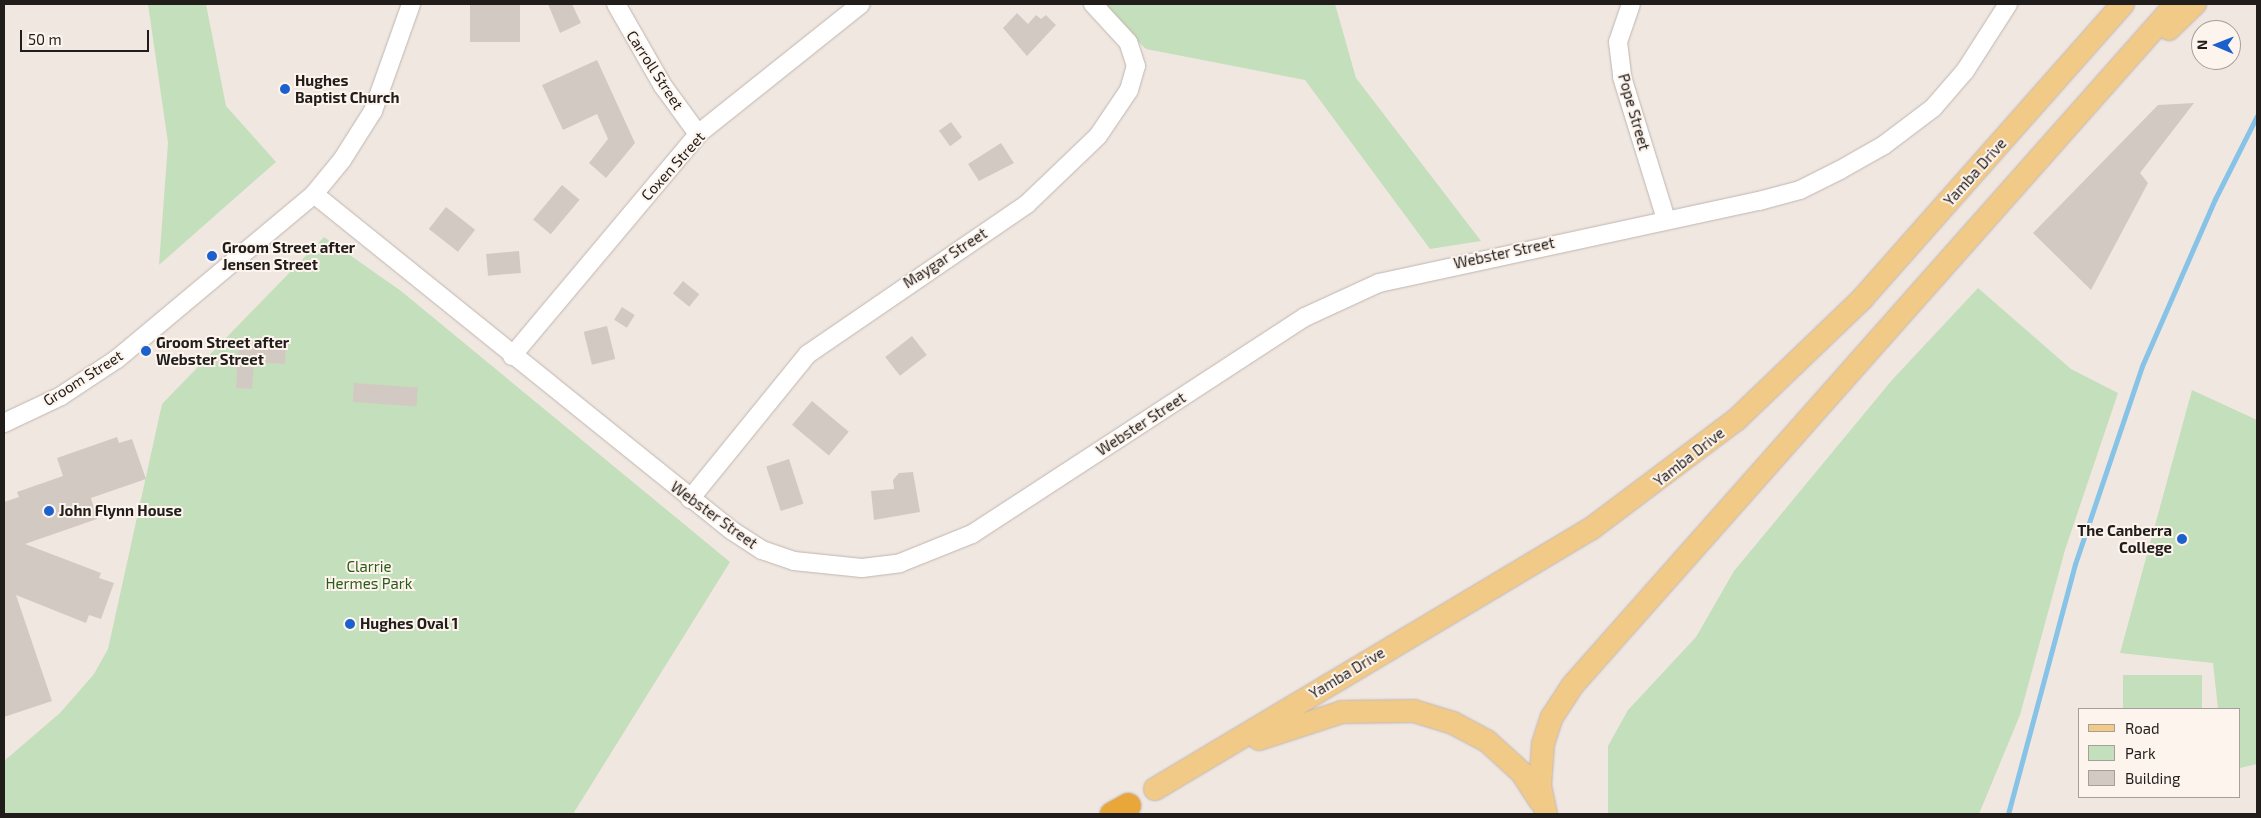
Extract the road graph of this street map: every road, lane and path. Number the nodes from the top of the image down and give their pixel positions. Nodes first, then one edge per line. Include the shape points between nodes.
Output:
1 (411, 4) edge
2 (616, 4) edge
3 (861, 4) edge
4 (1093, 4) edge
5 (1631, 4) edge
6 (2008, 4) edge
7 (2123, 4) edge
8 (2176, 4) edge
9 (2195, 4) edge
10 (2128, 58) junction
11 (698, 134) junction
12 (314, 194) junction
13 (1666, 219) junction
14 (512, 356) junction
15 (4, 422) edge
16 (690, 499) junction
17 (1155, 789) junction
18 (1119, 811) edge
19 (1546, 814) edge

1 - 12 street, Groom Street via 373,111 342,160
2 - 11 street, Carroll Street via 663,86
3 - 11 street, Coxen Street
4 - 16 street, Maygar Street via 1128,42 1136,66 1129,90 1098,136 1027,204 872,306 808,354
5 - 13 street, Pope Street via 1618,42 1622,76
6 - 13 street, Webster Street via 1965,71 1932,108 1884,145 1800,190
7 - 17 main road, Yamba Drive via 1862,299 1736,420 1592,528
8 - 10 main road
9 - 10 main road via 2172,27
10 - 19 main road via 1572,686 1554,712 1543,744 1540,786
11 - 14 street, Coxen Street
12 - 14 street, Webster Street
12 - 15 street, Groom Street via 117,359 61,396
13 - 16 street, Webster Street via 1419,271 1343,298 1305,317 972,534 900,563 828,568 794,561 762,550
14 - 16 street, Webster Street
17 - 18 main road
17 - 19 main road via 1301,722 1361,710 1395,709 1434,716 1487,741 1529,782

